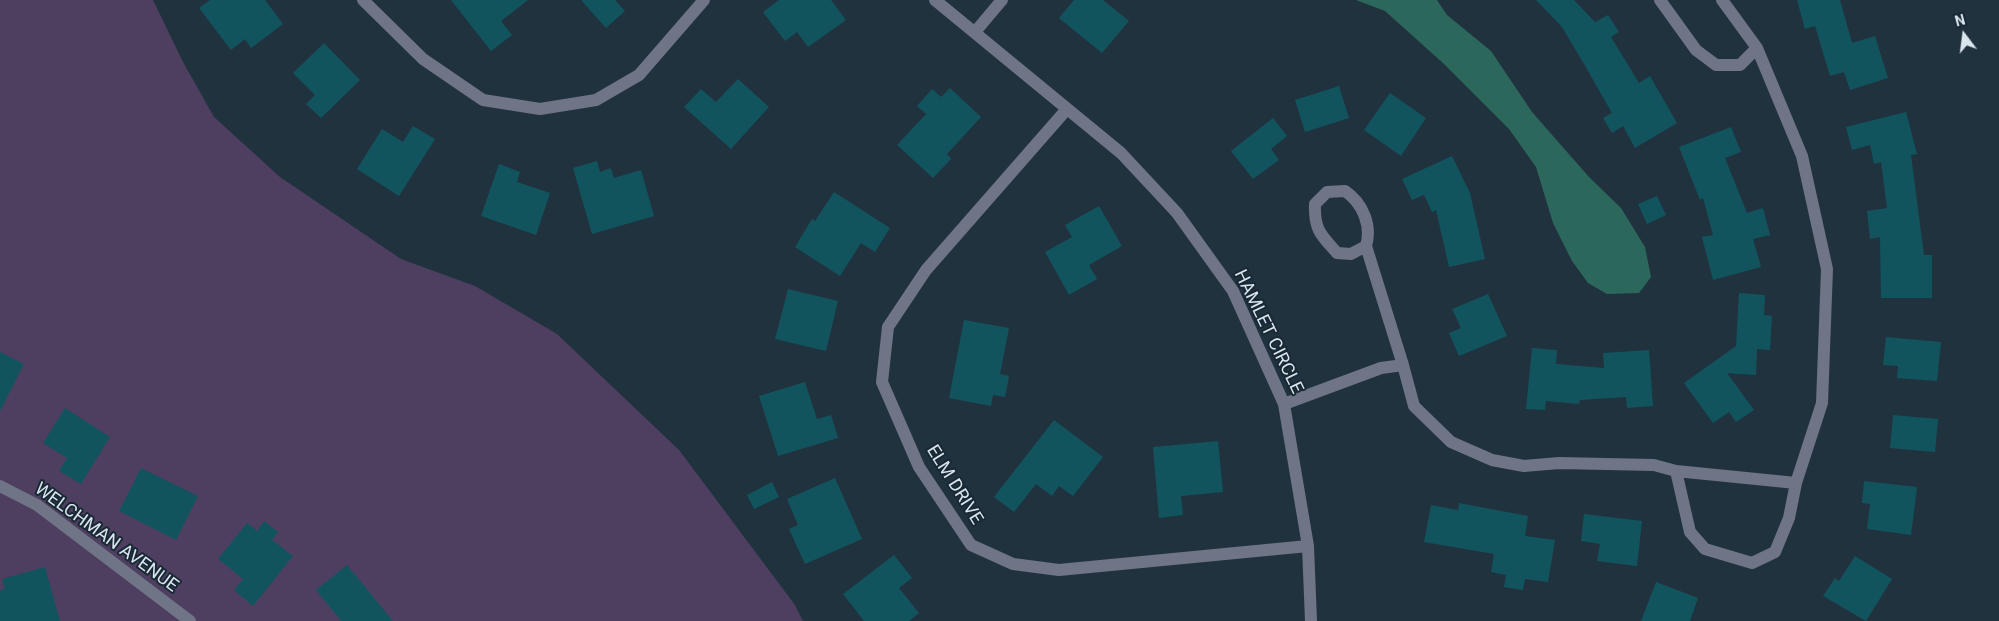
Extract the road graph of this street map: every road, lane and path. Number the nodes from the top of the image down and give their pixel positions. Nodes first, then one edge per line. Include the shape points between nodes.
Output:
1 (363, 0) edge
2 (704, 0) edge
3 (935, 0) edge
4 (1002, 0) edge
5 (1660, 0) edge
6 (1722, 0) edge
7 (975, 32) junction
8 (1757, 48) junction
9 (1067, 109) junction
10 (1366, 246) junction
11 (1403, 365) junction
12 (1284, 404) junction
13 (1676, 472) junction
14 (1796, 482) junction
15 (1, 488) edge
16 (1308, 546) junction
17 (190, 621) edge
18 (1311, 621) edge

1 - 2 street via 423,58 483,100 540,109 596,100 638,75
3 - 7 street, HAMLET CIRCLE
4 - 7 street
5 - 8 street via 1696,50 1716,65 1740,65
6 - 8 street
7 - 9 street, HAMLET CIRCLE
8 - 14 street via 1802,156 1827,269 1822,403
9 - 12 street, HAMLET CIRCLE via 1121,153 1177,212 1233,291
9 - 16 street, ELM DRIVE via 926,270 888,327 882,382 919,467 971,545 1012,564 1059,570
10 - 10 street via 1370,232 1357,199 1345,191 1327,192 1315,204 1314,222 1323,237 1337,253 1351,254
10 - 11 street
11 - 12 street via 1381,368
11 - 13 street via 1414,406 1451,442 1492,460 1524,466 1559,463 1654,465
12 - 16 street, HAMLET CIRCLE
13 - 14 street
13 - 14 street via 1690,532 1705,549 1752,563 1775,552 1789,518
15 - 17 street, WELCHMAN AVENUE via 36,504
16 - 18 street, HAMLET CIRCLE

